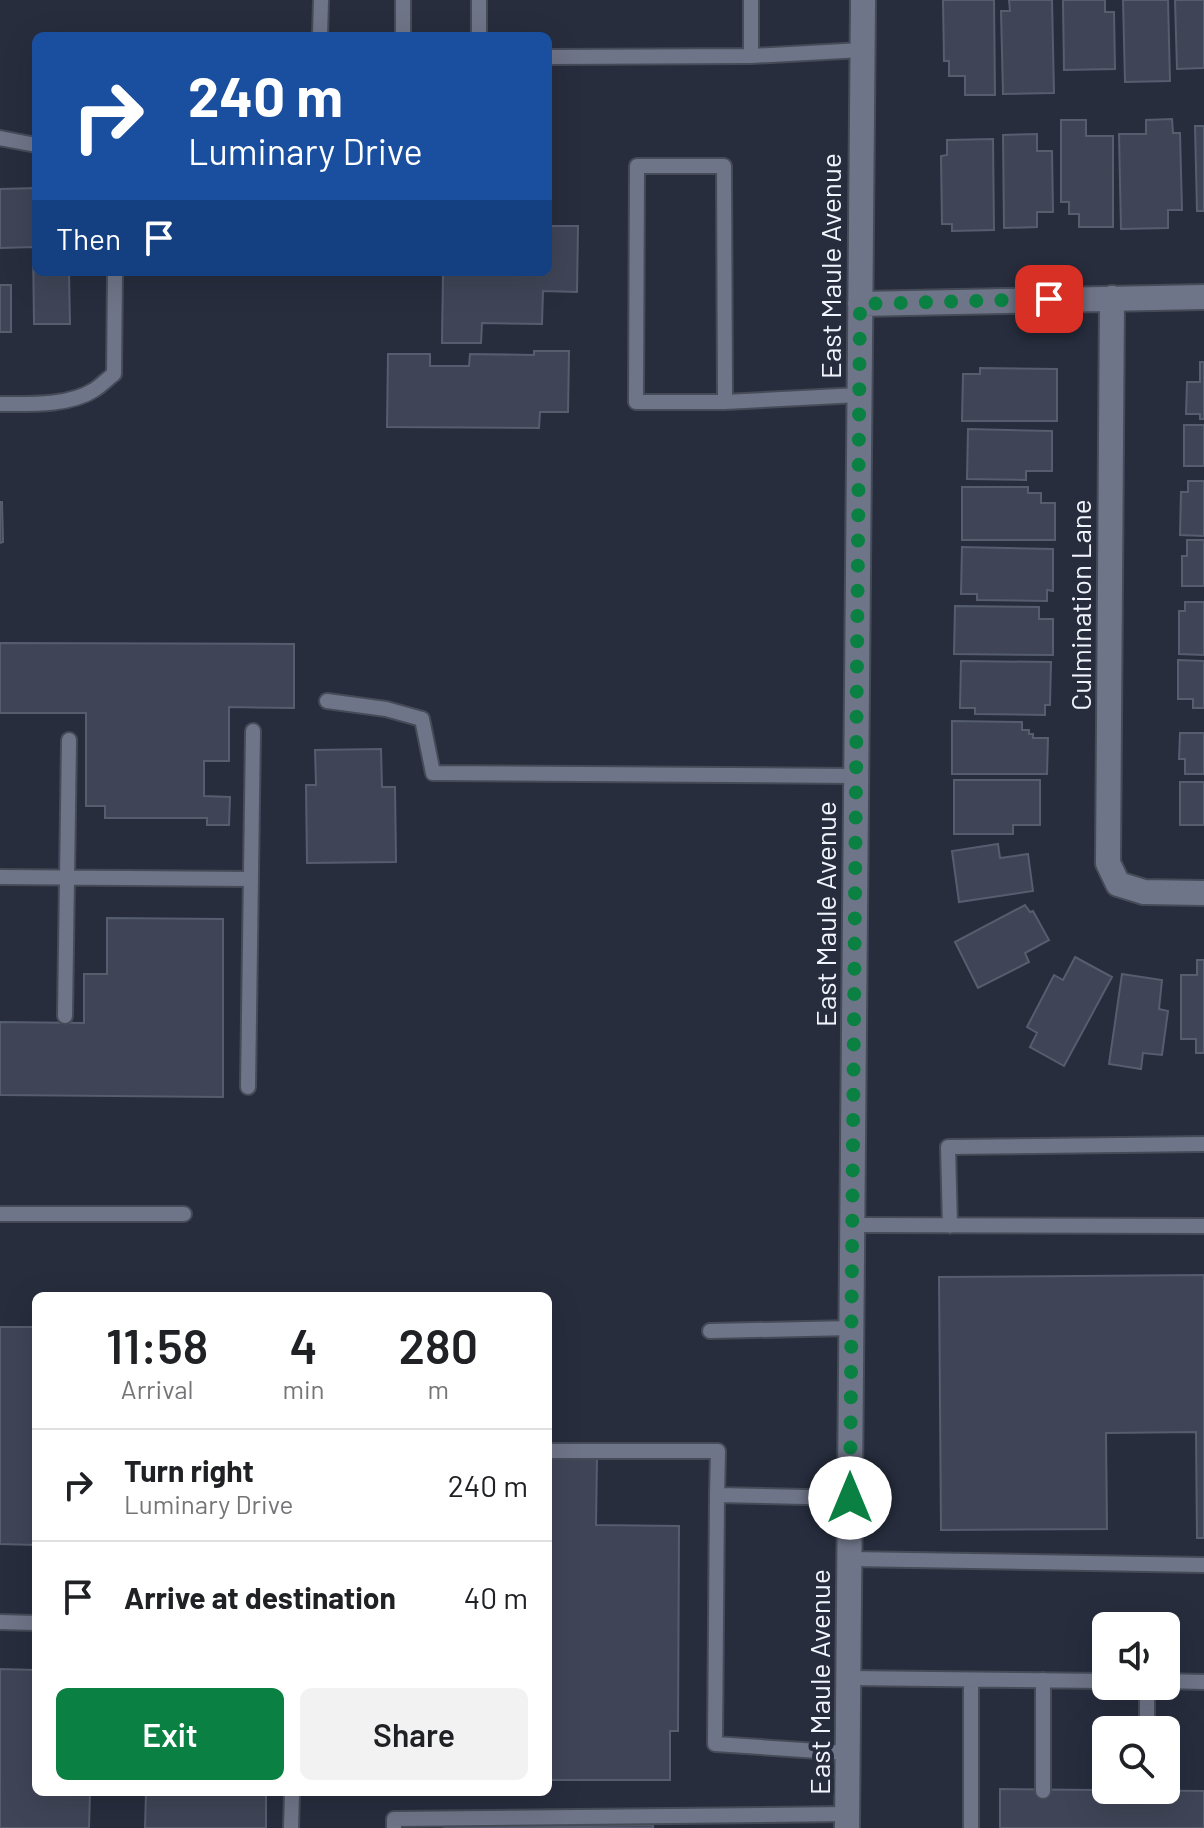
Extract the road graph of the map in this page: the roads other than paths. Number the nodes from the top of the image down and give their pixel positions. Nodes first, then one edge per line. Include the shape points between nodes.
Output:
1 (321, 0) edge
2 (403, 0) edge
3 (479, 0) edge
4 (751, 0) edge
5 (863, 0) edge
6 (320, 32) edge
7 (403, 32) edge
8 (479, 32) edge
9 (862, 50) junction
10 (751, 56) junction
11 (552, 57) edge
12 (0, 138) edge
13 (32, 144) edge
14 (115, 276) edge
15 (1204, 297) edge
16 (1112, 298) junction
17 (860, 304) junction
18 (859, 395) junction
19 (725, 402) junction
20 (0, 404) edge
21 (327, 701) dead end
22 (253, 731) dead end
23 (69, 740) dead end
24 (856, 776) junction
25 (67, 876) junction
26 (0, 877) edge
27 (251, 879) junction
28 (1204, 893) edge
29 (65, 1016) dead end
30 (248, 1087) dead end
31 (1204, 1144) edge
32 (0, 1214) edge
33 (184, 1214) dead end
34 (852, 1225) junction
35 (950, 1226) junction
36 (1204, 1226) edge
37 (851, 1328) junction
38 (710, 1331) dead end
39 (552, 1451) edge
40 (717, 1495) junction
41 (850, 1498) junction
42 (850, 1559) junction
43 (1204, 1565) edge
44 (0, 1622) edge
45 (32, 1623) edge
46 (849, 1678) junction
47 (971, 1680) junction
48 (1043, 1680) junction
49 (1092, 1681) edge
50 (1180, 1681) edge
51 (1204, 1682) edge
52 (848, 1753) junction
53 (1043, 1791) dead end
54 (292, 1796) edge
55 (847, 1821) edge
56 (708, 1822) edge
57 (291, 1828) edge
58 (394, 1828) edge
59 (971, 1828) edge

1 - 6 lane
2 - 7 lane
3 - 8 lane
4 - 10 lane
5 - 9 street, East Maule Avenue
9 - 10 lane
9 - 17 street, East Maule Avenue
10 - 11 lane
12 - 13 lane
14 - 20 lane via 114,374 92,392 68,399
15 - 16 street
16 - 17 street
16 - 28 street, Culmination Lane via 1108,863 1118,884 1144,892
17 - 18 street, East Maule Avenue
18 - 19 lane
18 - 24 street, East Maule Avenue
19 - 19 lane via 636,402 637,166 724,166
21 - 24 lane via 422,719 433,773
22 - 27 lane
23 - 25 lane
24 - 34 street, East Maule Avenue
25 - 26 lane
25 - 27 lane
25 - 29 lane
27 - 30 lane
31 - 35 lane via 948,1147
32 - 33 lane
34 - 35 lane
34 - 37 street, East Maule Avenue
35 - 36 lane
37 - 38 lane
37 - 41 street, East Maule Avenue
39 - 40 lane via 718,1451
40 - 41 lane
40 - 52 lane via 715,1744
41 - 42 street, East Maule Avenue
42 - 43 lane
42 - 46 street, East Maule Avenue
44 - 45 lane
46 - 47 lane
46 - 52 street, East Maule Avenue
47 - 48 lane
47 - 59 lane
48 - 49 lane
48 - 53 lane
50 - 51 lane
52 - 55 street, East Maule Avenue
54 - 57 lane
55 - 56 lane
56 - 58 lane via 394,1819

